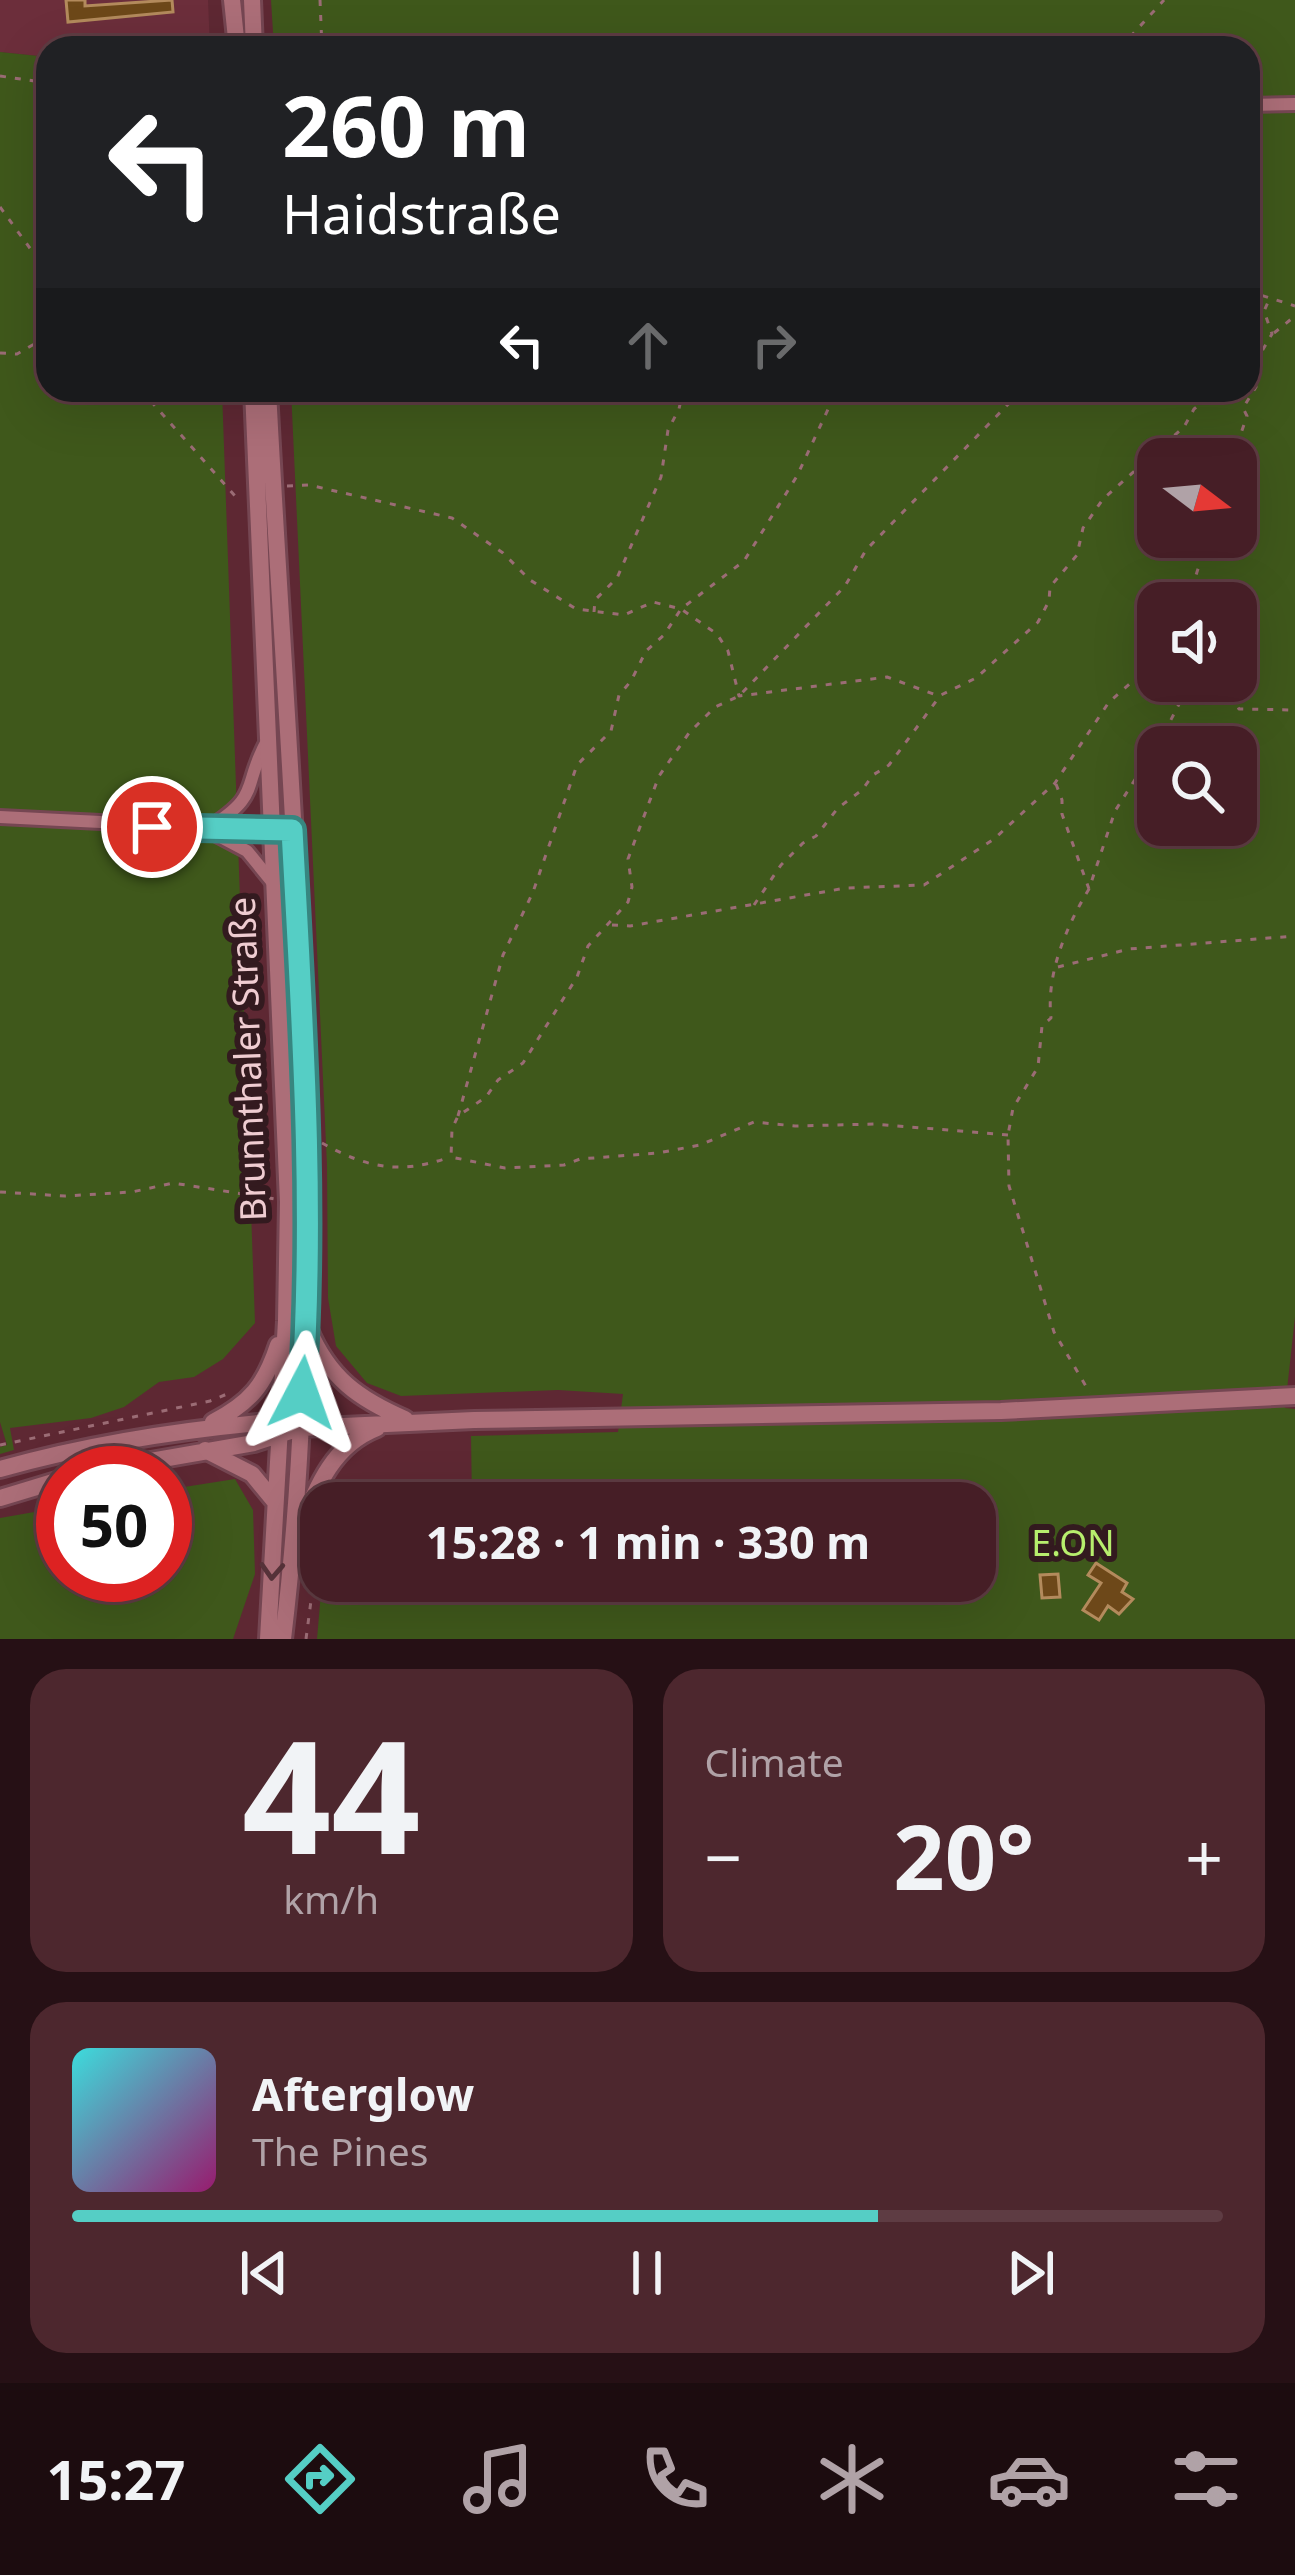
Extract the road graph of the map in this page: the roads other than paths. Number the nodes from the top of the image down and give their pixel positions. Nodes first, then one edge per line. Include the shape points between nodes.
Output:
1 (232, 0) edge
2 (252, 0) edge
3 (236, 36) edge
4 (254, 36) edge
5 (1295, 104) edge
6 (1260, 105) edge
7 (254, 402) edge
8 (269, 402) edge
9 (268, 738) junction
10 (0, 818) edge
11 (206, 830) junction
12 (292, 830) junction
13 (270, 832) junction
14 (273, 883) junction
15 (286, 1321) junction
16 (306, 1324) junction
17 (1295, 1396) edge
18 (412, 1423) junction
19 (387, 1424) junction
20 (203, 1427) junction
21 (279, 1429) junction
22 (299, 1429) junction
23 (203, 1449) junction
24 (192, 1451) edge
25 (0, 1469) edge
26 (36, 1487) edge
27 (0, 1498) edge
28 (275, 1502) junction
29 (292, 1550) junction
30 (268, 1639) edge
31 (283, 1639) edge

1 - 3 main road
2 - 4 main road
5 - 6 street
7 - 9 main road, Brunnthaler Straße
8 - 12 main road, Brunnthaler Straße
9 - 11 street via 249,793
9 - 13 main road, Brunnthaler Straße
10 - 11 street
11 - 13 street
11 - 14 street via 247,850
12 - 13 street
12 - 16 main road, Brunnthaler Straße
13 - 14 main road, Brunnthaler Straße
14 - 15 main road, Brunnthaler Straße
15 - 20 main road via 261,1388
15 - 21 main road, Brunnthaler Straße
16 - 18 main road via 342,1384
16 - 22 main road, Brunnthaler Straße
17 - 18 main road via 1001,1412
18 - 19 main road
19 - 22 main road
19 - 29 main road via 338,1455
20 - 21 main road
20 - 25 main road
21 - 22 main road
21 - 23 main road
21 - 28 main road, Brunnthaler Straße
22 - 29 main road, Brunnthaler Straße
23 - 24 main road
23 - 28 main road via 252,1474
26 - 27 main road
28 -> 30 main road, Brunnthaler Straße
29 - 31 main road

